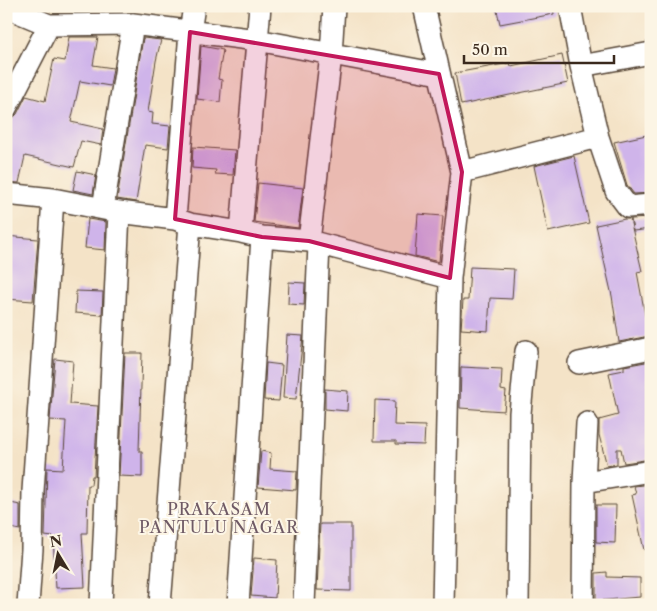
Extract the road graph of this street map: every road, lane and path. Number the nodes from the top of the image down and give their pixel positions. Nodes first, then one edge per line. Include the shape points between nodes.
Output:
1 (194, 6) edge
2 (260, 6) edge
3 (334, 6) edge
4 (424, 6) edge
5 (570, 6) edge
6 (6, 7) edge
7 (133, 24) junction
8 (49, 26) junction
9 (190, 32) junction
10 (257, 40) junction
11 (651, 53) edge
12 (331, 55) junction
13 (581, 66) junction
14 (439, 74) junction
15 (6, 108) edge
16 (598, 137) junction
17 (462, 172) junction
18 (6, 194) edge
19 (52, 199) junction
20 (651, 205) edge
21 (111, 210) junction
22 (182, 221) junction
23 (241, 232) junction
24 (262, 237) junction
25 (314, 243) junction
26 (450, 278) junction
27 (651, 348) edge
28 (526, 351) dead end
29 (579, 363) dead end
30 (586, 423) dead end
31 (651, 471) edge
32 (584, 482) junction
33 (28, 605) edge
34 (101, 605) edge
35 (160, 605) edge
36 (238, 605) edge
37 (304, 605) edge
38 (443, 605) edge
39 (518, 605) edge
40 (583, 605) edge

1 - 9 street
2 - 10 street
3 - 12 street
4 - 14 street
5 - 13 street
6 - 8 street
7 - 8 street
7 - 9 street
7 - 21 street
8 - 15 street
9 - 10 street
9 - 22 street
10 - 12 street
10 - 23 street
11 - 13 street
12 - 14 street
12 - 25 street
13 - 16 street
14 - 17 street
16 - 17 street
16 - 20 street via 616,191 628,207
17 - 26 street
18 - 19 street
19 - 21 street
19 - 33 street
21 - 22 street
21 - 34 street
22 - 23 street
22 - 35 street
23 - 24 street
24 - 25 street
24 - 36 street
25 - 26 street
25 - 37 street
26 - 38 street
27 - 29 street
28 - 39 street via 520,413
30 - 32 street
31 - 32 street
32 - 40 street

